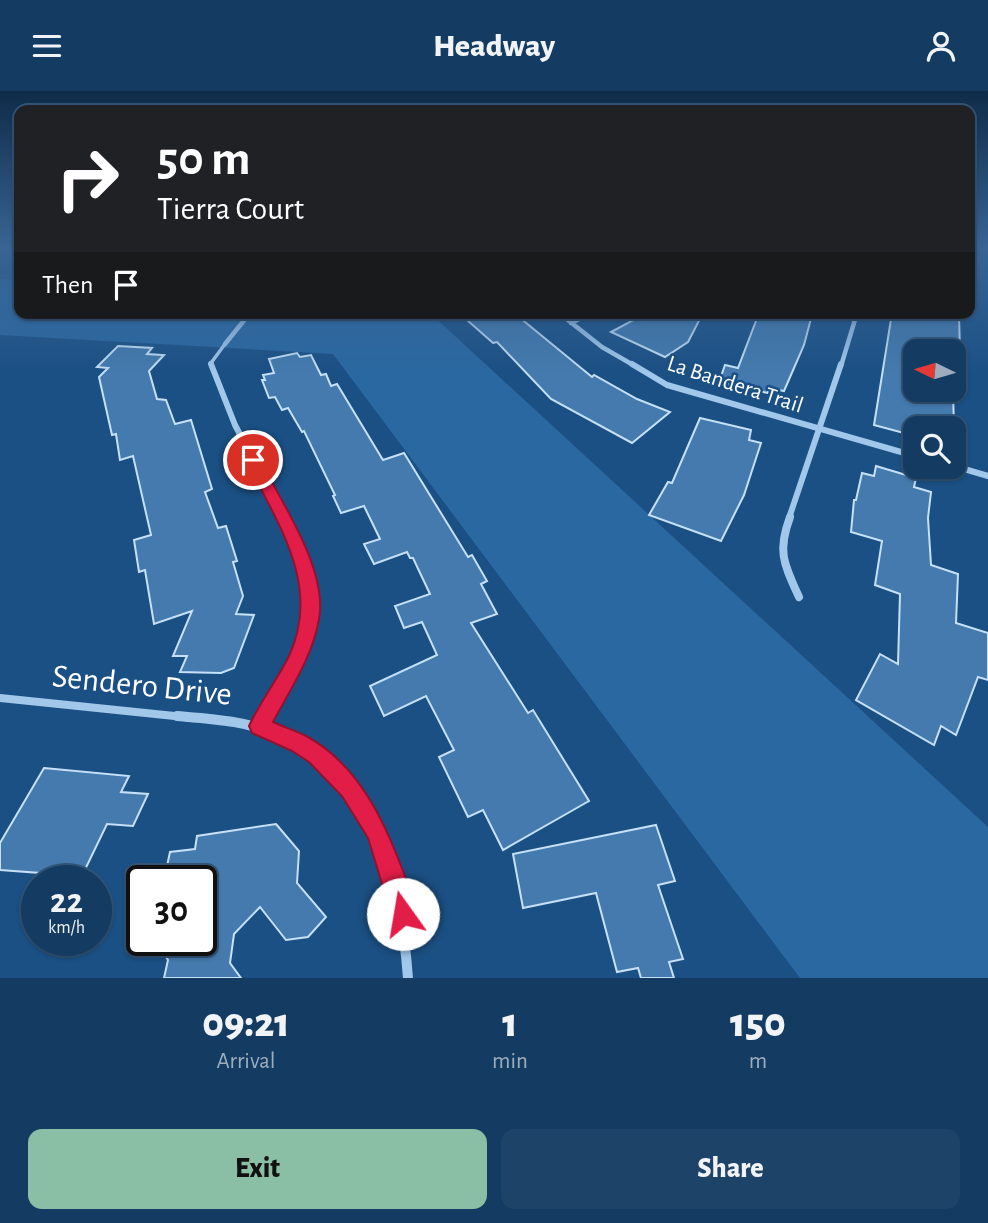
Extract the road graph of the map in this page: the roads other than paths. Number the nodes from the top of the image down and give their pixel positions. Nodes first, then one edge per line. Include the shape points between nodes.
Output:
1 (245, 319) edge
2 (566, 319) edge
3 (579, 319) edge
4 (855, 319) edge
5 (571, 323) junction
6 (225, 344) joint
7 (211, 363) joint
8 (821, 430) junction
9 (903, 453) edge
10 (966, 470) edge
11 (988, 476) edge
12 (799, 597) dead end
13 (0, 698) edge
14 (260, 726) junction
15 (408, 978) edge

1 - 6 street
2 - 5 street, La Bandera Trail
3 - 5 street
4 - 8 street
5 - 8 street, La Bandera Trail via 667,385
6 - 7 lane
7 - 14 street via 219,393 298,550 309,585 306,637
8 - 9 street, La Bandera Trail
8 - 12 street via 781,541 786,568
10 - 11 street
13 - 14 street, Sendero Drive
14 - 15 street, Sendero Drive via 316,755 364,807 399,891

